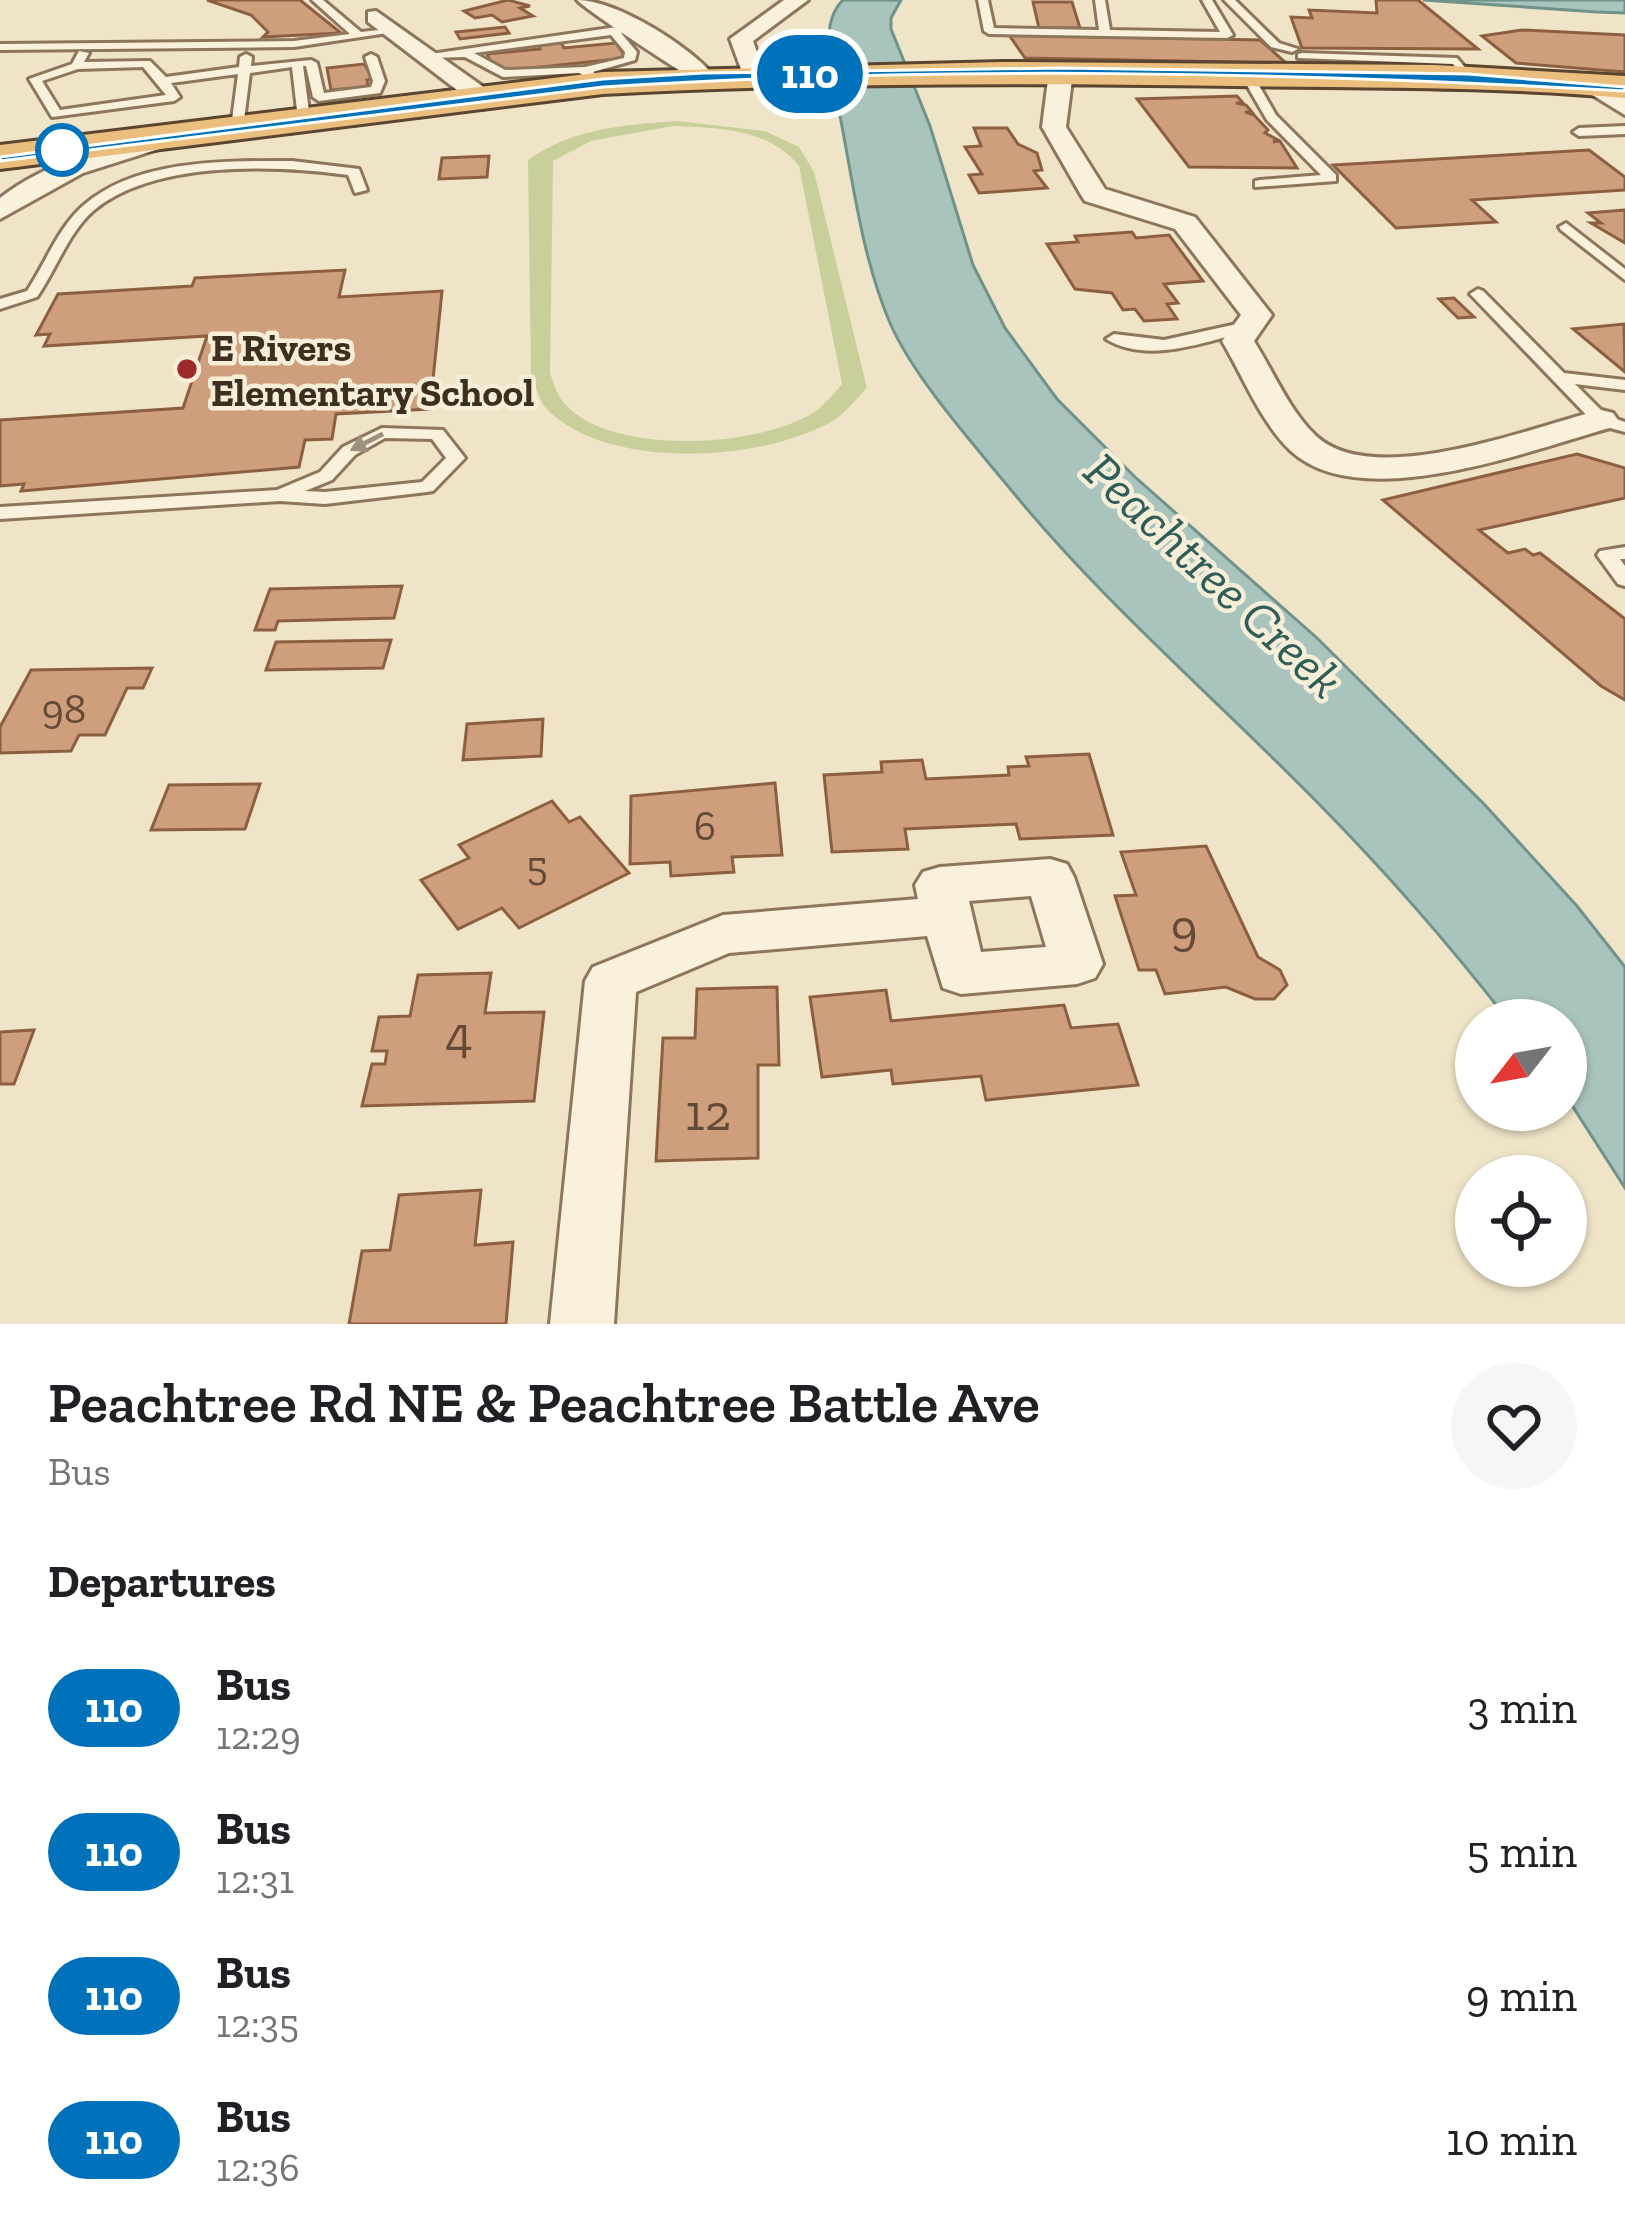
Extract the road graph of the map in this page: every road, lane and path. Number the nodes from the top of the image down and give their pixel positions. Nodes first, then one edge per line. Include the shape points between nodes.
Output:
1 (317, 0) edge
2 (587, 0) edge
3 (798, 0) edge
4 (983, 0) edge
5 (1100, 0) edge
6 (1207, 0) edge
7 (1229, 0) edge
8 (386, 24) joint
9 (623, 29) junction
10 (1105, 32) junction
11 (359, 36) junction
12 (247, 44) junction
13 (194, 45) junction
14 (86, 46) junction
15 (0, 47) edge
16 (441, 54) junction
17 (1301, 54) junction
18 (725, 56) junction
19 (370, 57) dead end
20 (304, 63) junction
21 (77, 66) junction
22 (245, 70) junction
23 (1061, 72) junction
24 (212, 74) junction
25 (1247, 75) junction
26 (594, 77) junction
27 (163, 80) junction
28 (1601, 80) edge
29 (483, 98) junction
30 (303, 108) junction
31 (1625, 108) edge
32 (172, 110) junction
33 (237, 128) junction
34 (1625, 130) edge
35 (1579, 132) dead end
36 (0, 157) edge
37 (1260, 184) dead end
38 (360, 190) dead end
39 (0, 212) edge
40 (1566, 227) dead end
41 (1625, 276) edge
42 (1478, 294) dead end
43 (0, 304) edge
44 (1246, 327) junction
45 (1114, 339) dead end
46 (1559, 377) junction
47 (1625, 385) edge
48 (1613, 423) edge
49 (280, 495) junction
50 (0, 513) edge
51 (1625, 553) edge
52 (1625, 580) edge
53 (948, 915) dead end
54 (582, 1324) edge

1 - 11 lane
2 - 9 street
3 - 18 street
4 - 10 lane via 989,31
5 - 10 lane
6 - 10 lane via 1227,35
7 - 17 lane via 1275,45
8 - 11 lane
8 - 16 street
9 - 16 lane
9 - 18 street via 669,49
9 - 26 lane via 629,60
11 - 12 lane
12 - 13 lane
12 - 22 lane
13 - 14 lane
13 - 24 lane
14 - 15 lane
14 - 21 lane
16 - 26 lane via 481,58 502,74
16 - 29 street
17 - 25 highway
17 - 28 highway via 1468,78
18 - 23 highway via 808,74
18 - 26 highway
19 - 20 lane via 376,90 348,95 319,97
20 - 22 lane
20 - 30 lane
21 - 27 lane via 146,63
21 - 32 lane via 35,80 56,114 146,98
22 - 24 lane
22 - 33 lane
23 - 25 highway
23 - 44 street via 1054,127 1095,195 1185,223 1257,315
24 - 27 lane
25 - 37 lane via 1271,117 1331,178
26 - 29 highway
27 - 32 lane
28 - 31 street
29 - 30 highway
30 - 33 highway
32 - 33 highway
32 - 36 highway
32 - 39 street
34 - 35 lane
38 - 43 lane via 354,172 326,167 146,180 85,210 32,294
40 - 41 lane
42 - 46 lane
44 - 45 lane via 1175,348
44 - 48 street via 1238,341 1306,446 1333,462 1408,467
46 - 47 lane
46 - 48 lane
49 -> 49 lane via 427,487 456,458 437,434 382,433 326,476
49 - 50 lane
51 - 52 lane via 1607,555
53 - 54 street via 723,934 611,981

